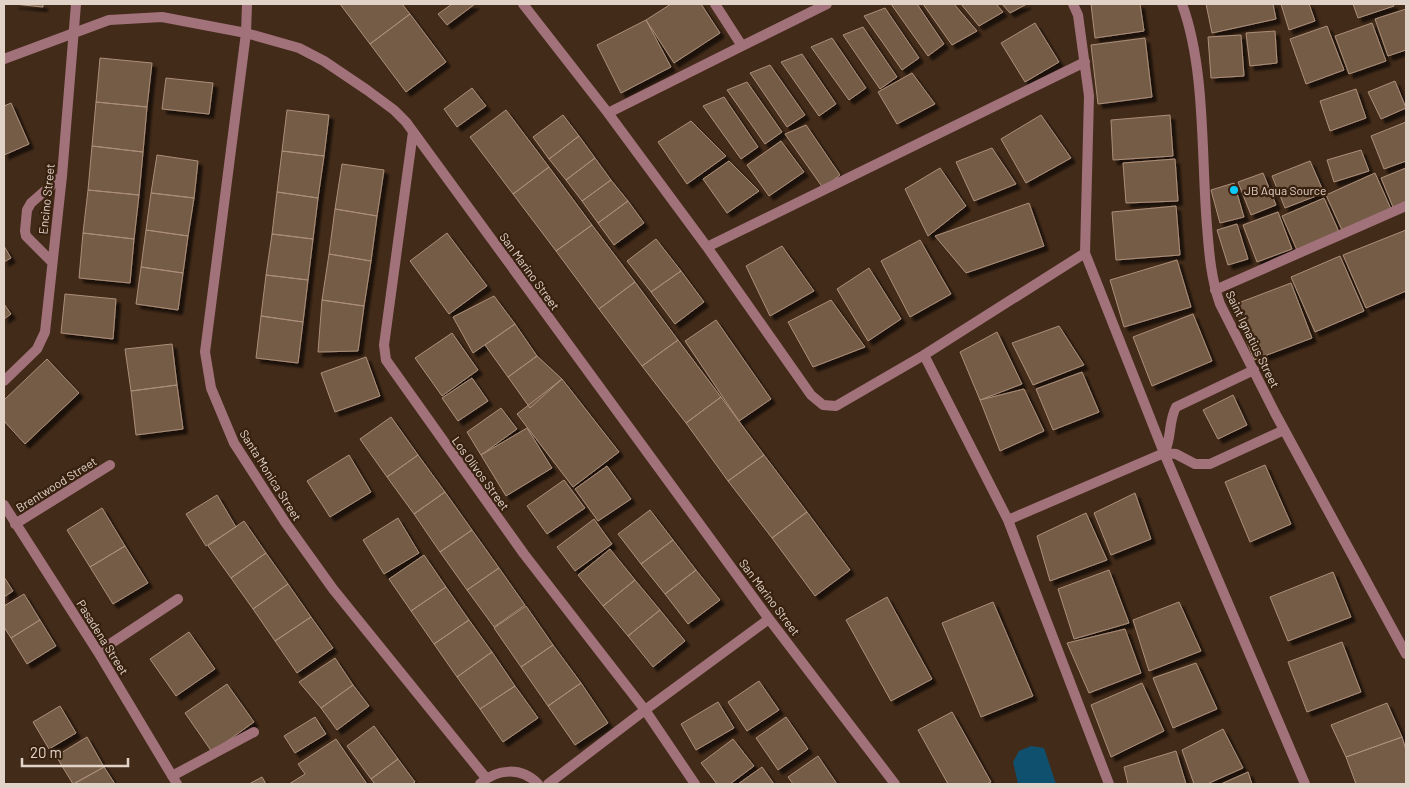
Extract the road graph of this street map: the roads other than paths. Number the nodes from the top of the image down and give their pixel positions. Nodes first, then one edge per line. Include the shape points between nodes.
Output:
1 (76, 4) edge
2 (247, 4) edge
3 (523, 4) edge
4 (715, 4) edge
5 (827, 4) edge
6 (1073, 4) edge
7 (1182, 4) edge
8 (74, 33) junction
9 (246, 33) junction
10 (742, 46) junction
11 (4, 59) edge
12 (1085, 62) junction
13 (608, 113) junction
14 (413, 132) junction
15 (62, 176) junction
16 (1406, 206) edge
17 (707, 247) junction
18 (1085, 254) junction
19 (52, 262) junction
20 (1215, 290) junction
21 (924, 355) junction
22 (1254, 370) junction
23 (4, 381) edge
24 (1284, 430) junction
25 (1164, 453) junction
26 (110, 465) dead end
27 (4, 506) edge
28 (1008, 520) junction
29 (15, 524) junction
30 (178, 599) dead end
31 (770, 618) junction
32 (98, 652) junction
33 (1406, 654) edge
34 (645, 710) junction
35 (254, 732) dead end
36 (174, 780) edge
37 (483, 781) edge
38 (538, 784) edge
39 (548, 784) edge
40 (695, 784) edge
41 (895, 784) edge
42 (1109, 784) edge
43 (1304, 784) edge

1 - 8 street, Encino Street
2 - 9 street, Santa Monica Street
3 - 13 street
4 - 10 street
5 - 10 street
6 - 12 street via 1078,15
7 - 20 street, Saint Ignatius Street via 1196,66 1203,184
8 - 9 street, San Marino Street via 108,20 162,17
8 - 11 street, San Marino Street
8 - 15 street, Encino Street
9 - 14 street, San Marino Street via 300,48 324,61 394,110
9 - 37 street, Santa Monica Street via 205,352 211,388 234,443 285,522 332,589
10 - 13 street
12 - 17 street
12 - 18 street via 1089,96
13 - 17 street
14 - 31 street, San Marino Street
14 - 34 street, Los Olivos Street via 384,345 386,360 524,554
15 - 19 street, Encino Street
15 - 19 street via 31,203 24,230
16 - 20 street
17 - 21 street via 811,395 823,405 836,406
18 - 21 street
18 - 25 street
19 - 23 street, Encino Street via 42,341 38,349
20 - 22 street, Saint Ignatius Street
21 - 28 street
22 - 24 street, Saint Ignatius Street
22 - 25 street via 1176,407 1171,415 1169,445
24 - 25 street via 1210,464 1196,464 1176,454
24 - 33 street, Saint Ignatius Street
25 - 28 street
25 - 43 street
26 - 29 street, Brentwood Street
27 - 29 street, Pasadena Street
28 - 42 street
29 - 32 street, Pasadena Street
30 - 32 street
31 - 34 street
31 - 41 street, San Marino Street
32 - 36 street, Pasadena Street
34 - 39 street
34 - 40 street, Los Olivos Street
35 - 36 street
37 - 38 street via 498,772 510,771 523,773

